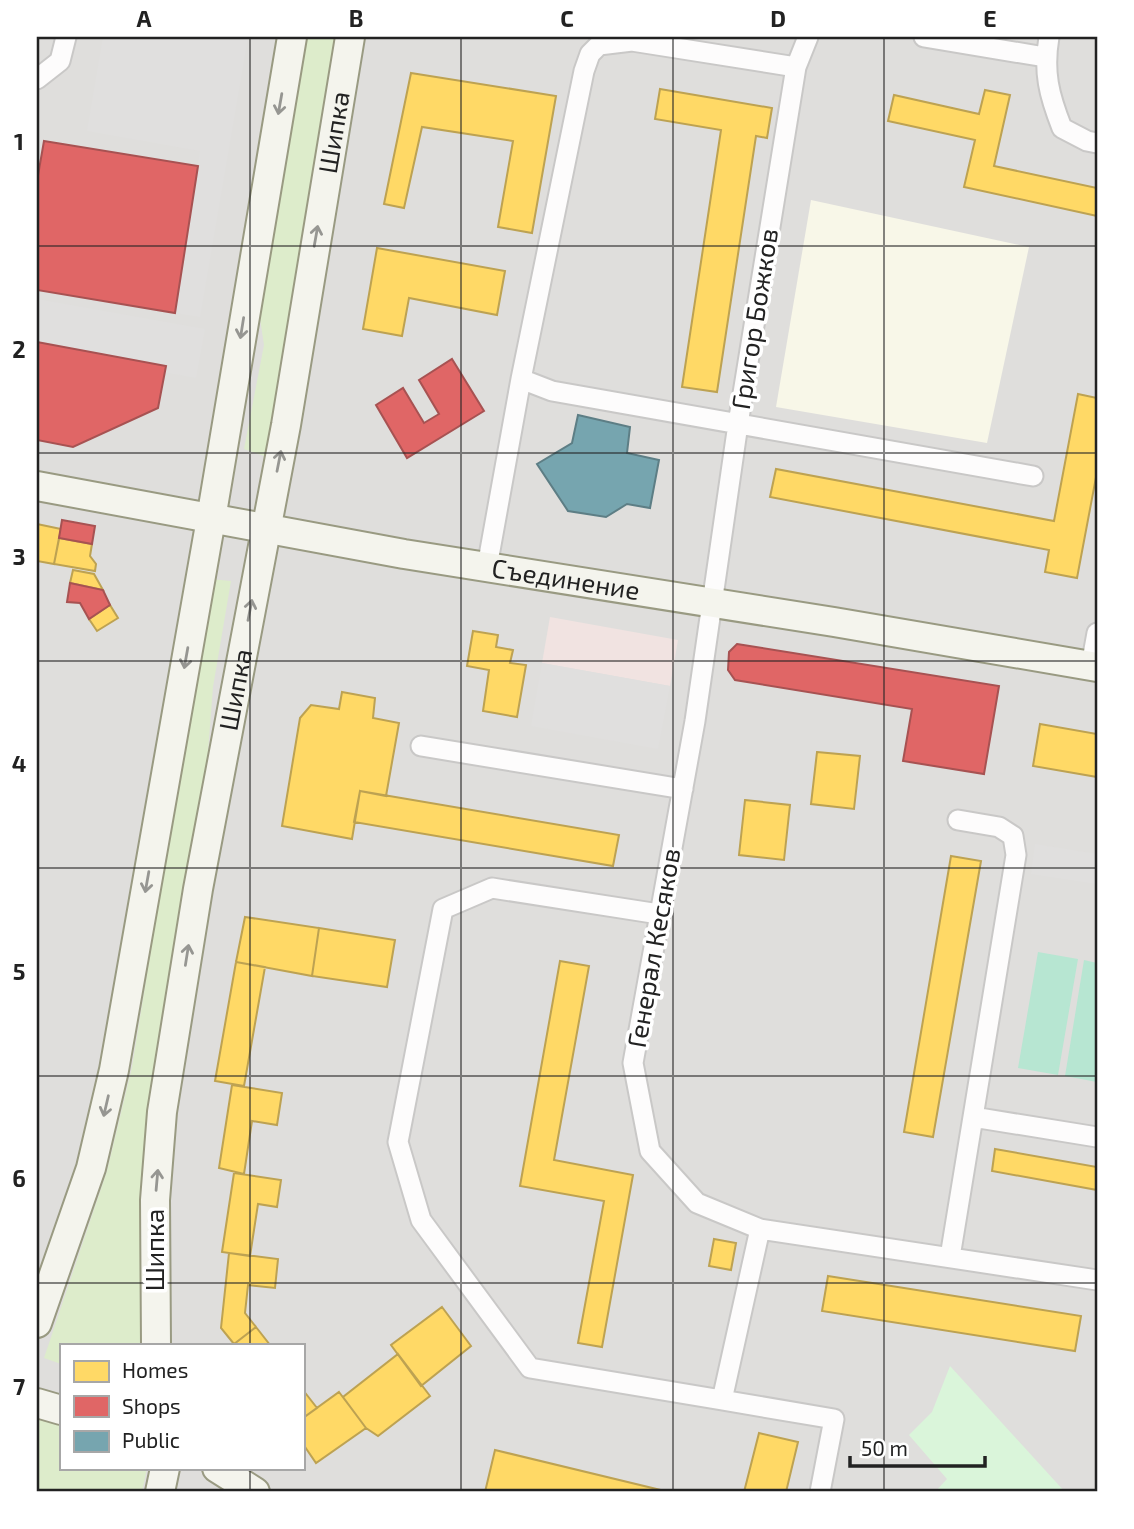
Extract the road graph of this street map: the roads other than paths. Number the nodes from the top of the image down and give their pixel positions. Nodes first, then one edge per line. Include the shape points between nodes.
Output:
1 (66, 37) edge
2 (292, 37) edge
3 (350, 37) edge
4 (808, 37) edge
5 (924, 37) edge
6 (1049, 37) edge
7 (985, 42) edge
8 (1045, 57) junction
9 (796, 67) junction
10 (37, 79) edge
11 (1097, 143) edge
12 (521, 379) junction
13 (738, 424) junction
14 (1033, 476) dead end
15 (37, 486) edge
16 (211, 519) junction
17 (265, 528) junction
18 (487, 566) junction
19 (712, 603) junction
20 (1097, 633) edge
21 (1094, 667) edge
22 (421, 746) dead end
23 (683, 789) junction
24 (958, 820) dead end
25 (659, 914) junction
26 (973, 1117) junction
27 (1097, 1137) edge
28 (761, 1229) junction
29 (950, 1257) junction
30 (1097, 1280) edge
31 (37, 1323) edge
32 (156, 1344) edge
33 (722, 1400) junction
34 (37, 1404) edge
35 (60, 1410) edge
36 (165, 1470) edge
37 (221, 1470) edge
38 (160, 1492) edge
39 (255, 1492) edge
40 (820, 1492) edge

1 - 10 street via 60,61
2 -> 16 main road, Шипка
17 -> 3 main road, Шипка
4 - 9 street, Григор Божков
5 - 7 street
6 - 8 street
7 - 8 street
8 - 11 street via 1049,93 1062,128
9 - 12 street via 632,41 599,46 590,54
9 - 13 street, Григор Божков
12 - 13 street via 552,391
12 - 18 street
13 - 14 street
13 - 19 street, Григор Божков
15 - 16 main road, Съединение
16 - 17 main road, Съединение
16 -> 31 main road, Шипка via 114,1070 91,1168
17 - 18 main road, Съединение
32 -> 17 main road, Шипка via 155,1200 162,1112
18 - 19 main road, Съединение
19 - 21 main road, Съединение
19 - 23 street, Генерал Кесяков
20 - 21 street
22 - 23 street
23 - 25 street, Генерал Кесяков
24 - 26 street via 999,827 1013,836 1016,855
25 - 28 street, Генерал Кесяков via 633,1063 650,1150 697,1203
25 - 33 street via 492,888 443,909 398,1142 421,1220 530,1368
26 - 27 street
26 - 29 street
28 - 29 street, Генерал Кесяков
28 - 33 street
29 - 30 street, Генерал Кесяков
33 - 40 street via 834,1419
34 - 35 main road
36 - 38 main road
37 - 39 main road

